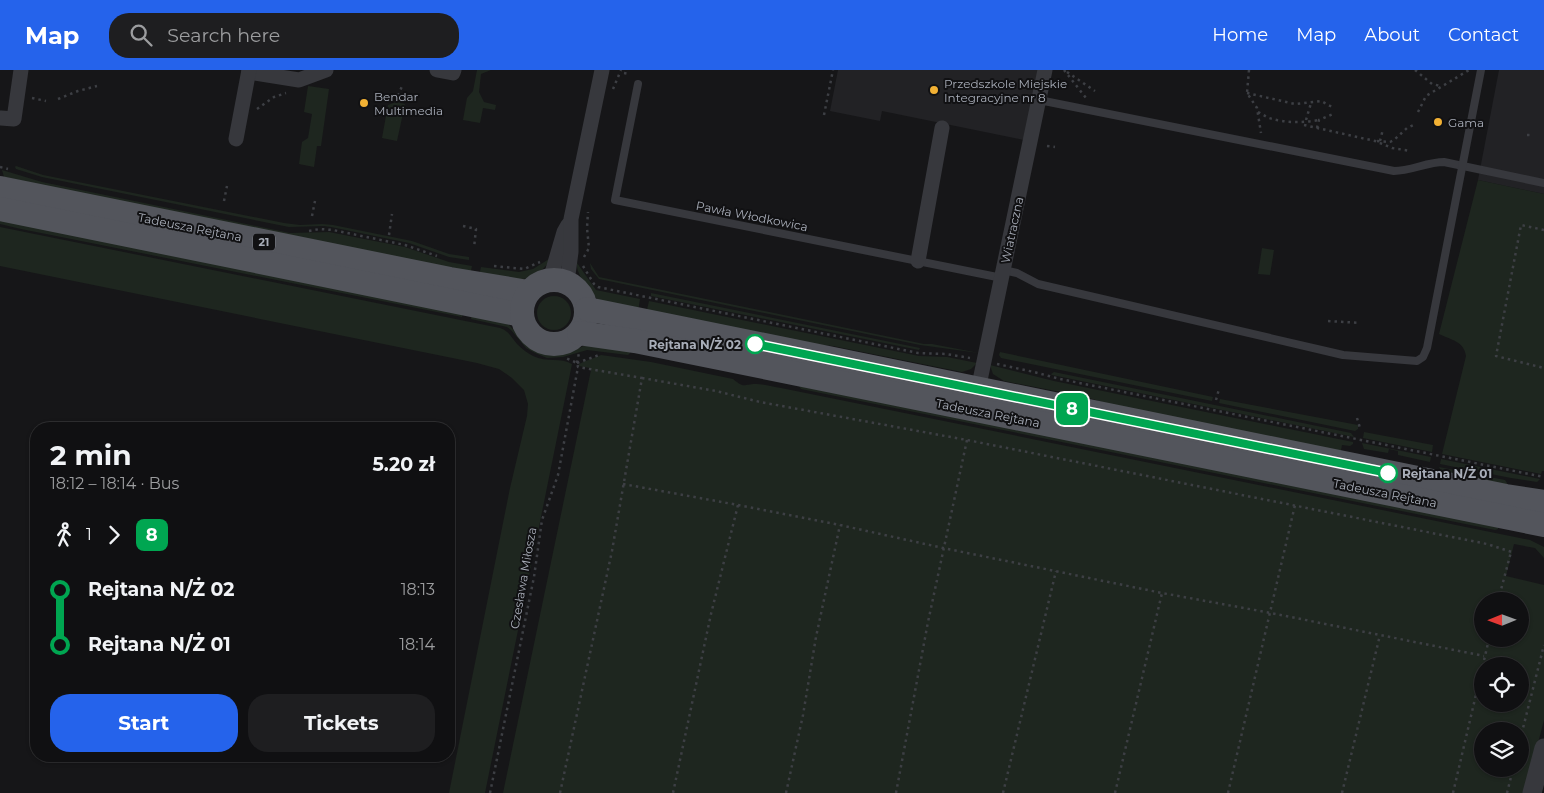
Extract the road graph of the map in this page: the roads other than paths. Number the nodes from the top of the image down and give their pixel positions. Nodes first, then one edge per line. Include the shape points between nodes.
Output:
1 (21, 70) edge
2 (326, 70) edge
3 (437, 70) edge
4 (602, 70) edge
5 (1045, 70) edge
6 (1481, 70) edge
7 (249, 71) edge
8 (454, 71) edge
9 (638, 84) dead end
10 (1039, 100) junction
11 (1, 118) edge
12 (942, 128) dead end
13 (236, 138) dead end
14 (1462, 166) junction
15 (6, 179) edge
16 (1544, 183) edge
17 (0, 209) edge
18 (918, 261) junction
19 (554, 273) junction
20 (1002, 274) junction
21 (528, 292) junction
22 (586, 309) junction
23 (521, 315) junction
24 (579, 343) junction
25 (978, 390) junction
26 (1544, 502) edge
27 (1544, 525) edge
28 (1544, 748) edge
29 (1532, 793) edge

1 - 11 street via 14,119
2 - 7 street via 295,80
3 - 8 street
4 - 19 street via 571,220 564,232
5 - 10 street, Wiatraczna
6 - 14 lane
7 - 13 street
9 - 18 lane, Pawła Włodkowica via 615,200
10 - 14 lane via 1394,172 1436,162
10 - 20 street, Wiatraczna
12 - 18 street
14 - 16 lane
14 - 20 lane, Pawła Włodkowica via 1427,348 1417,361 1343,356 1038,284 1017,273
15 - 21 main road, Tadeusza Rejtana / 21 via 431,275
17 - 23 main road, Tadeusza Rejtana / 21
18 - 20 lane, Pawła Włodkowica
19 - 21 main road
19 - 22 main road via 576,289
20 - 25 street, Wiatraczna
21 - 23 main road via 522,302
22 - 24 main road
22 - 25 main road, Tadeusza Rejtana
23 - 24 main road via 524,327 544,344
24 - 27 main road, Tadeusza Rejtana via 635,341
25 - 26 main road, Tadeusza Rejtana
28 - 29 street

